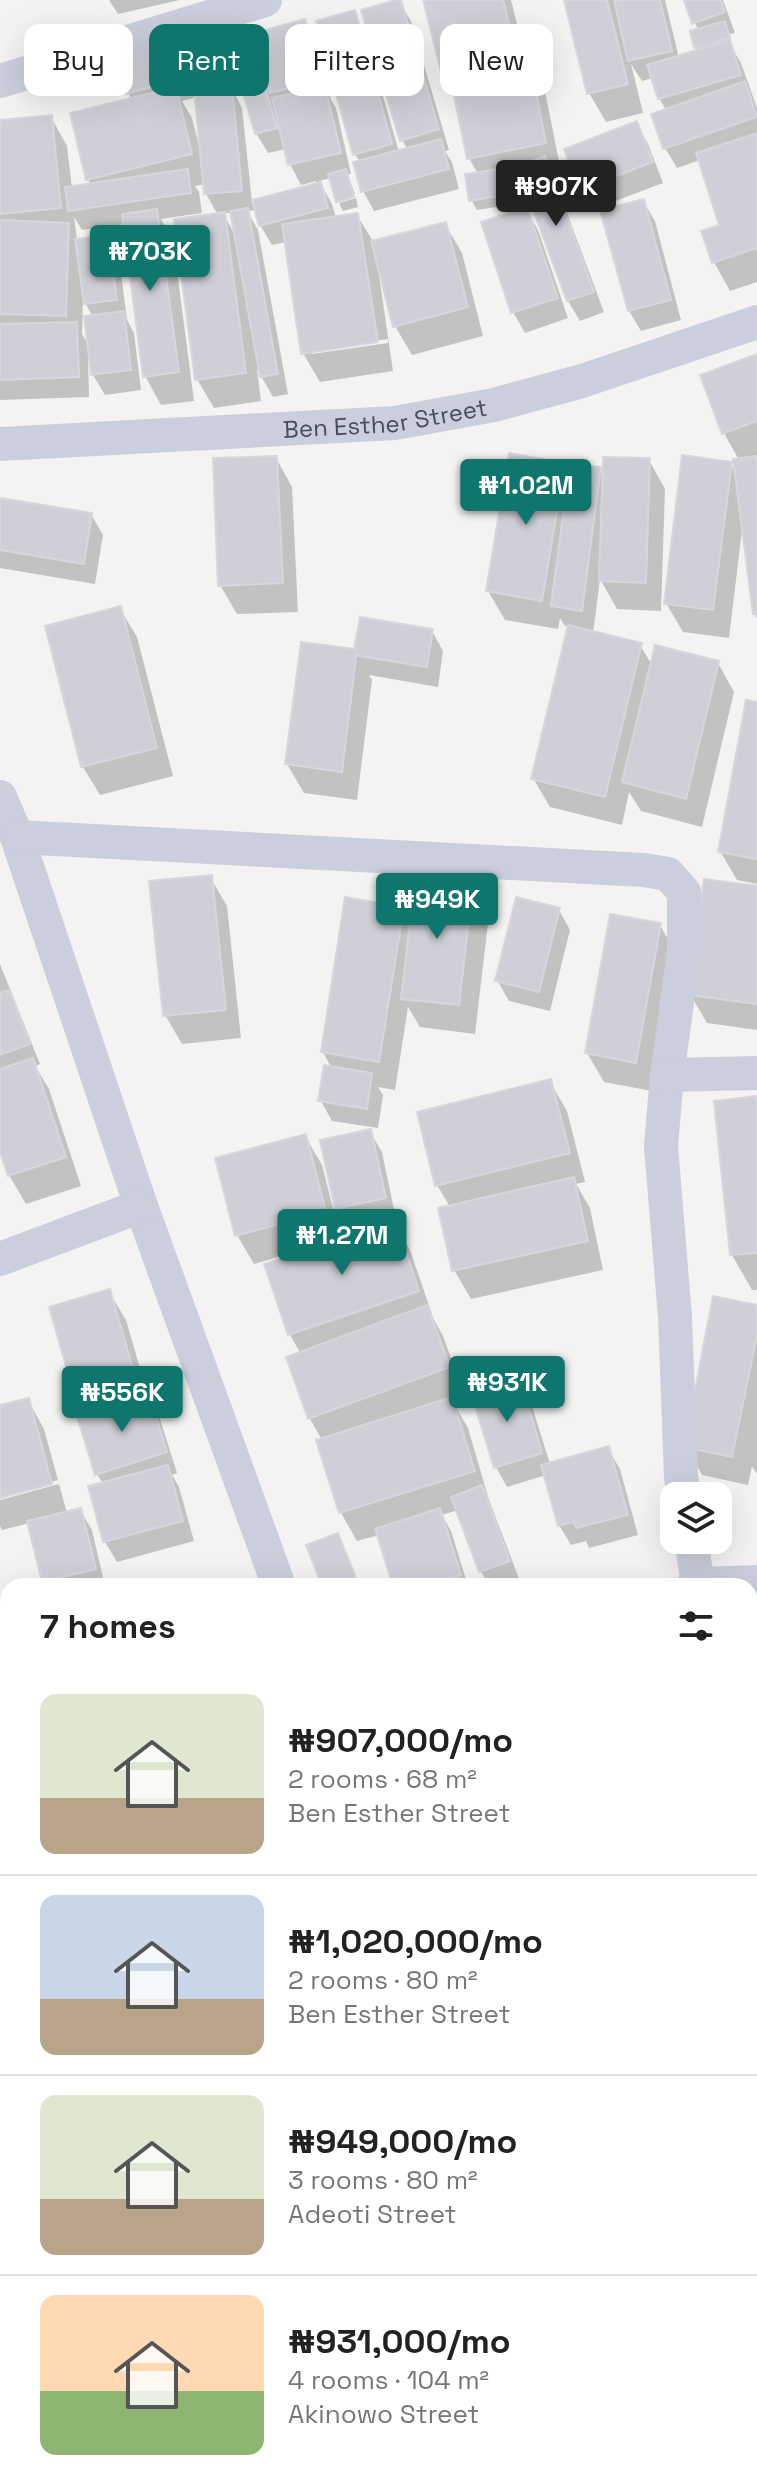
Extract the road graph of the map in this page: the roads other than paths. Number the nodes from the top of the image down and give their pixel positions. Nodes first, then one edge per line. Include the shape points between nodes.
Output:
1 (265, 0) edge
2 (0, 81) edge
3 (757, 322) edge
4 (0, 444) edge
5 (0, 797) edge
6 (17, 837) junction
7 (757, 1073) edge
8 (667, 1075) junction
9 (141, 1206) junction
10 (0, 1259) edge
11 (682, 1482) edge
12 (693, 1554) edge
13 (276, 1578) edge
14 (695, 1578) edge

1 - 2 street
3 - 4 street, Ben Esther Street via 582,381 494,405 395,423
5 - 6 street
6 - 8 street via 668,874 684,892 684,937
6 - 9 street
7 - 8 street
8 - 11 street via 661,1146
9 - 10 street
9 - 13 street
12 - 14 street

